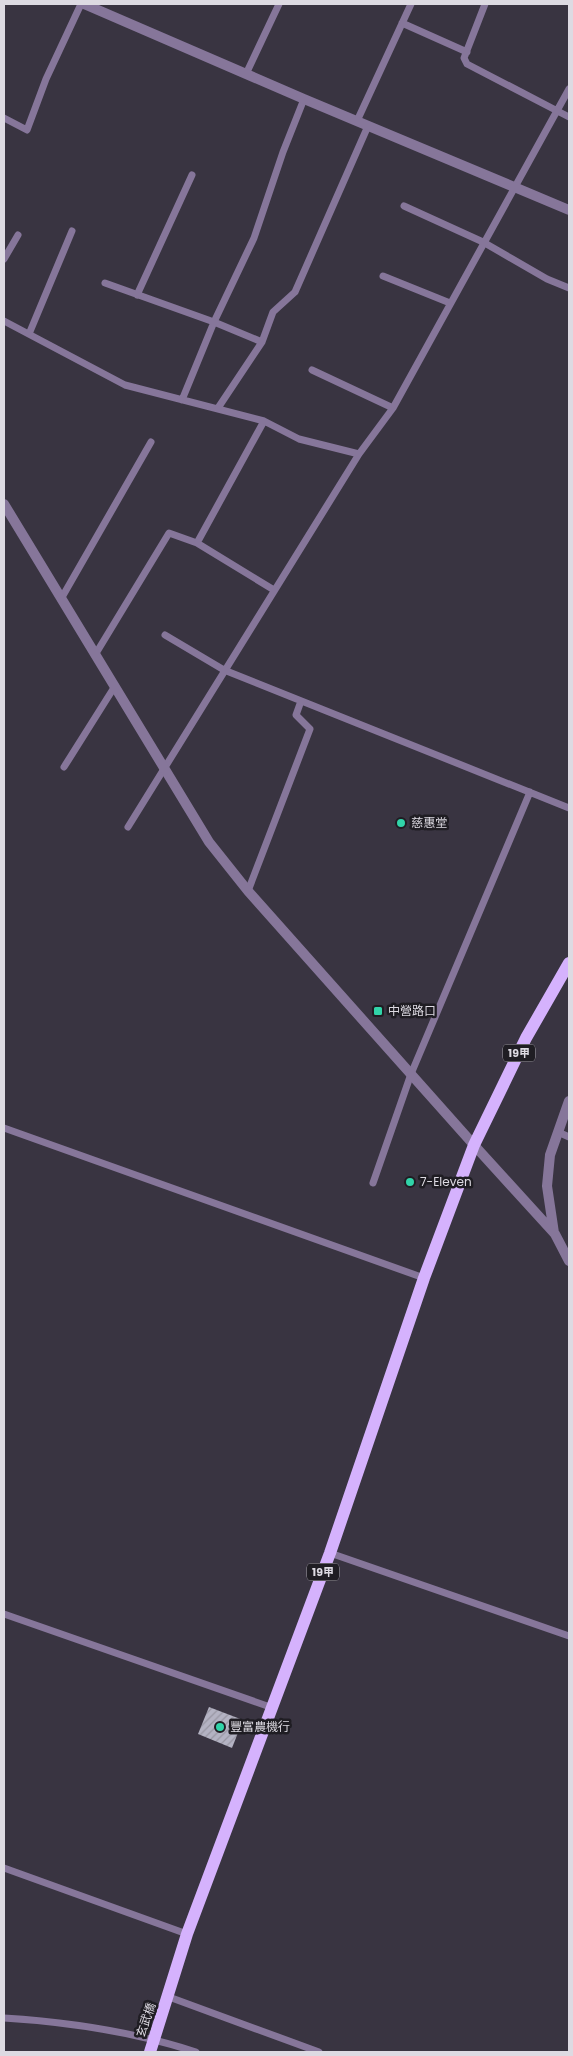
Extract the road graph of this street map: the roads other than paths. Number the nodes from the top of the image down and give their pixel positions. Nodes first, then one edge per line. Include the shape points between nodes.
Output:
1 (82, 4) edge
2 (279, 4) edge
3 (411, 4) edge
4 (485, 4) edge
5 (402, 23) junction
6 (466, 52) junction
7 (246, 74) junction
8 (569, 89) edge
9 (304, 99) junction
10 (557, 111) junction
11 (4, 118) edge
12 (569, 118) edge
13 (357, 121) junction
14 (368, 126) junction
15 (192, 175) dead end
16 (515, 186) junction
17 (404, 206) dead end
18 (569, 210) edge
19 (72, 232) dead end
20 (18, 235) dead end
21 (483, 242) junction
22 (4, 259) edge
23 (383, 276) dead end
24 (105, 283) dead end
25 (569, 288) edge
26 (137, 295) junction
27 (450, 304) junction
28 (4, 321) edge
29 (214, 322) junction
30 (29, 334) junction
31 (262, 342) junction
32 (312, 370) dead end
33 (182, 400) junction
34 (218, 408) junction
35 (393, 408) junction
36 (264, 421) junction
37 (151, 442) dead end
38 (360, 454) junction
39 (4, 504) edge
40 (196, 543) junction
41 (274, 590) junction
42 (61, 599) junction
43 (164, 635) dead end
44 (95, 654) junction
45 (224, 670) junction
46 (115, 686) junction
47 (301, 701) junction
48 (64, 767) dead end
49 (164, 767) junction
50 (530, 792) junction
51 (569, 808) edge
52 (128, 827) dead end
53 (248, 891) junction
54 (569, 963) edge
55 (411, 1074) junction
56 (569, 1101) edge
57 (4, 1128) edge
58 (558, 1132) junction
59 (569, 1137) edge
60 (474, 1145) junction
61 (373, 1183) dead end
62 (555, 1234) junction
63 (569, 1261) edge
64 (424, 1278) junction
65 (330, 1553) junction
66 (4, 1614) edge
67 (569, 1636) edge
68 (273, 1708) junction
69 (4, 1868) edge
70 (187, 1934) junction
71 (169, 1997) junction
72 (4, 2018) edge
73 (152, 2045) edge
74 (196, 2052) edge
75 (319, 2052) edge

1 - 7 street
1 - 11 lane via 46,79 27,130
2 - 7 lane
3 - 5 lane
4 - 6 lane
5 - 6 lane
5 - 13 lane
6 - 10 lane via 464,58 474,69
7 - 9 street
8 - 10 lane
9 - 13 street
9 - 29 lane via 254,238
10 - 12 lane
10 - 16 lane
13 - 14 street
14 - 16 street
14 - 31 lane via 295,292 274,312
15 - 26 lane
16 - 18 street
16 - 21 lane
17 - 21 lane
19 - 30 lane
20 - 22 lane
21 - 25 lane
21 - 27 lane
23 - 27 lane
24 - 26 lane
26 - 29 lane
27 - 35 lane
28 - 30 lane
29 - 31 lane
29 - 33 lane
30 - 33 lane via 125,385
31 - 34 lane
32 - 35 lane
33 - 34 lane
34 - 36 lane
35 - 38 lane
36 - 38 lane via 299,440
36 - 40 lane
37 - 42 lane
38 - 41 lane
39 - 42 street
40 - 41 lane
40 - 44 lane via 169,533
41 - 45 lane
42 - 44 street
43 - 45 lane
44 - 46 street
45 - 47 lane
45 - 49 lane
46 - 48 lane
46 - 49 street
47 - 50 lane
47 - 53 lane via 296,715 310,730
49 - 52 lane
49 - 53 street via 208,842
50 - 51 lane
50 - 55 lane
53 - 55 street
54 - 60 main road, 19甲 via 526,1038
55 - 60 street
55 - 61 lane
56 - 58 street
57 - 64 lane
58 - 59 lane
58 - 62 street via 550,1155 547,1186
60 - 62 street
60 - 64 main road, 19甲
62 - 63 street
64 - 65 main road, 19甲
65 - 67 lane
65 - 68 main road, 19甲
66 - 68 lane
68 - 70 main road, 19甲
69 - 70 lane
70 - 71 main road, 19甲
71 - 73 main road, 玄武橋 / 19甲
71 - 75 lane
72 - 73 lane via 33,2020
73 - 74 lane

